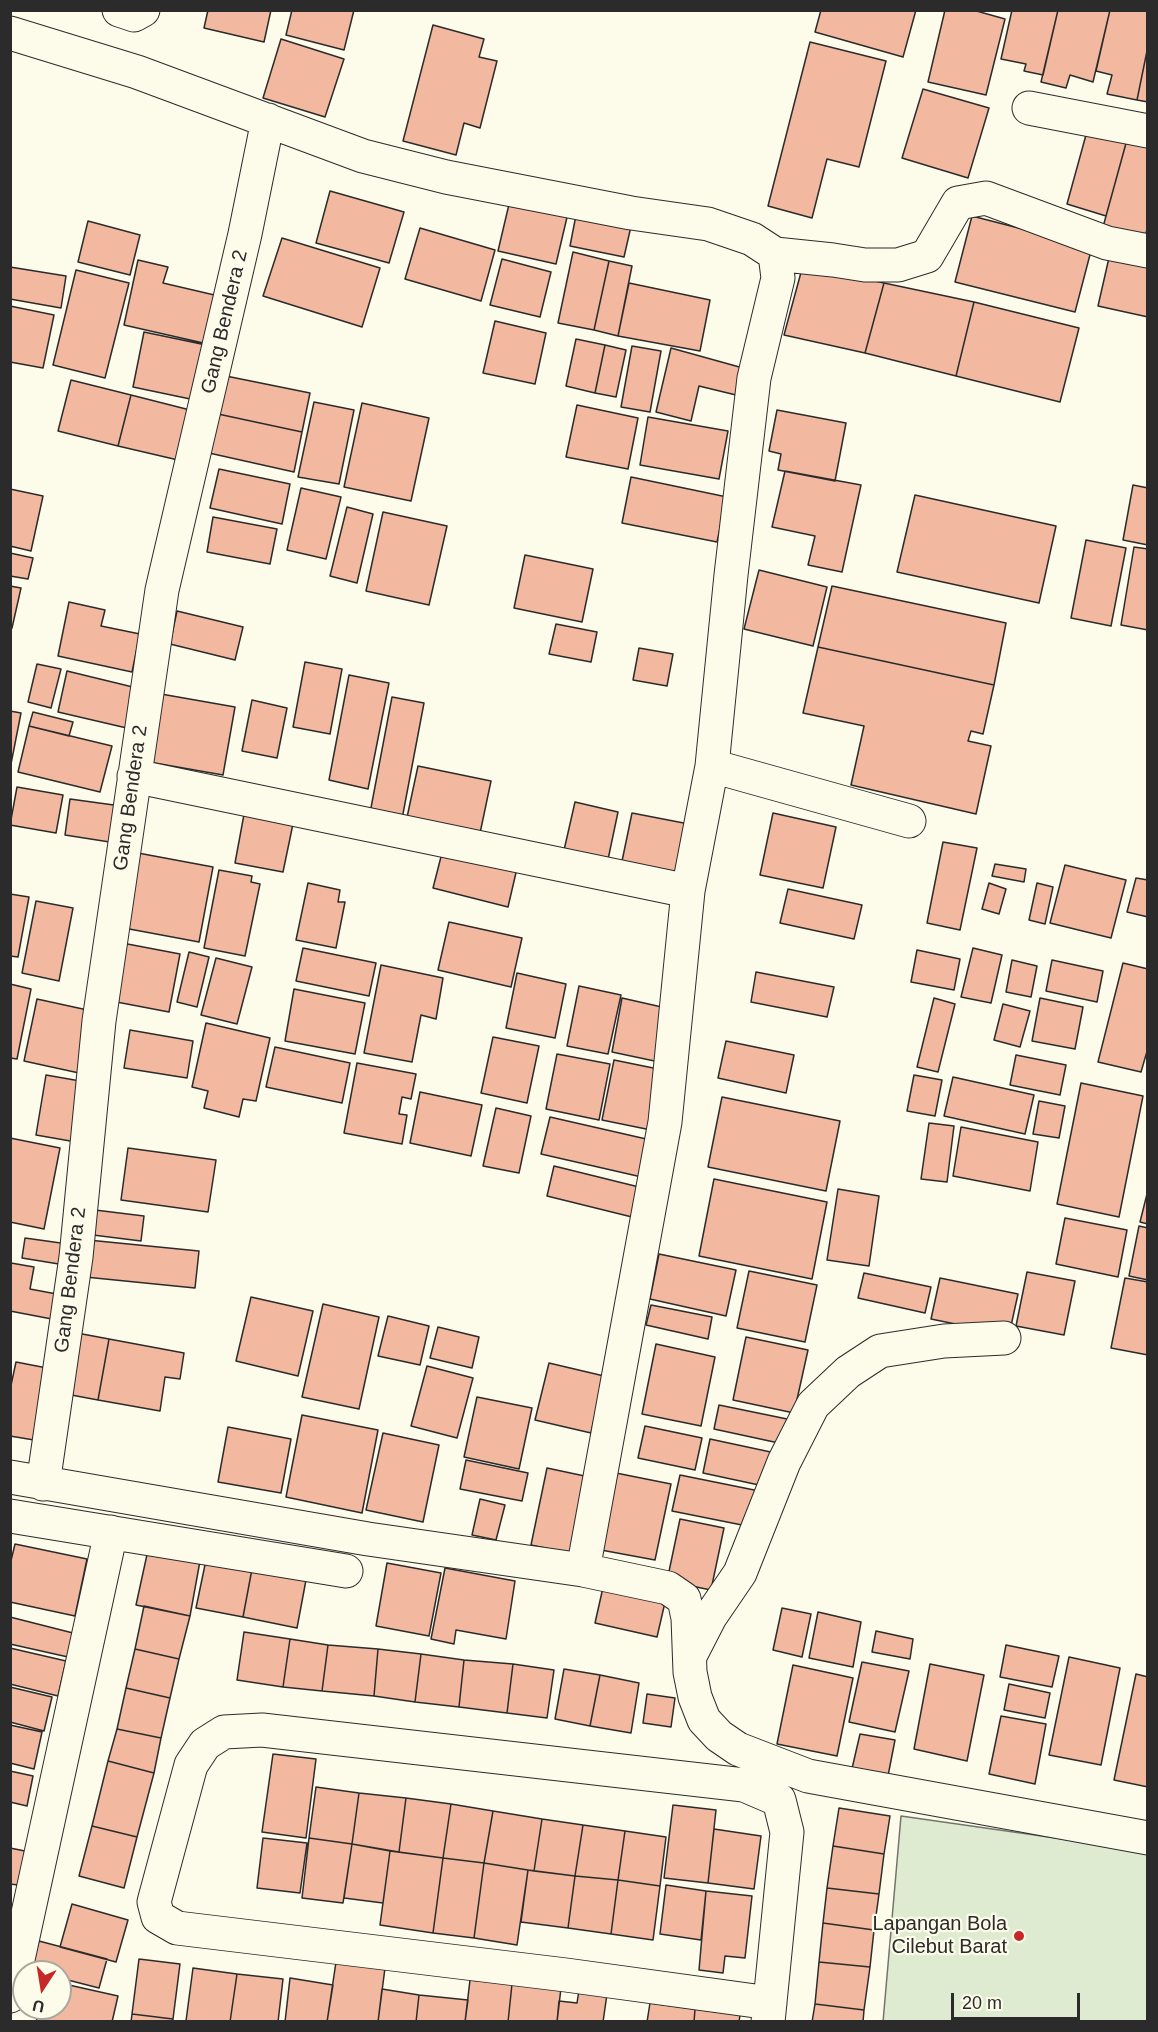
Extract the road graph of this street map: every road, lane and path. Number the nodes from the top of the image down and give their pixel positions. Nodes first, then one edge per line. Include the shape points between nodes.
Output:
1 (119, 10) edge
2 (143, 10) edge
3 (10, 33) edge
4 (1029, 108) dead end
5 (268, 120) junction
6 (1148, 131) edge
7 (1148, 250) edge
8 (775, 254) junction
9 (712, 766) junction
10 (134, 776) junction
11 (909, 821) dead end
12 (688, 891) junction
13 (1004, 1338) dead end
14 (10, 1477) edge
15 (44, 1484) junction
16 (10, 1516) edge
17 (111, 1532) junction
18 (346, 1570) dead end
19 (583, 1570) junction
20 (689, 1659) junction
21 (1148, 1838) edge
22 (10, 1996) edge
23 (769, 2012) edge

1 - 2 street via 134,15
3 - 5 street via 103,60
4 - 6 street
5 - 8 street via 363,156 446,177 708,224 752,239
5 - 10 street, Gang Bendera 2 via 162,590
7 - 8 street via 1107,243 986,198 958,203 927,256 898,265
8 - 9 street via 778,278 754,378
9 - 11 street
9 - 12 street
10 - 12 street
10 - 15 street, Gang Bendera 2 via 99,1021 76,1257
12 - 19 street via 665,1122
13 - 20 street via 944,1341 880,1351 848,1372 813,1405 784,1462 740,1573 710,1617
14 - 15 street
15 - 19 street via 368,1539
16 - 17 street
17 - 18 street
17 - 22 street
19 - 20 street via 668,1588 684,1599
20 - 21 street via 695,1697 704,1720 738,1749 808,1776
23 - 23 street via 787,1832 779,1800 744,1785 262,1730 224,1732 205,1744 191,1765 154,1902 158,1917 177,1928 554,1974

